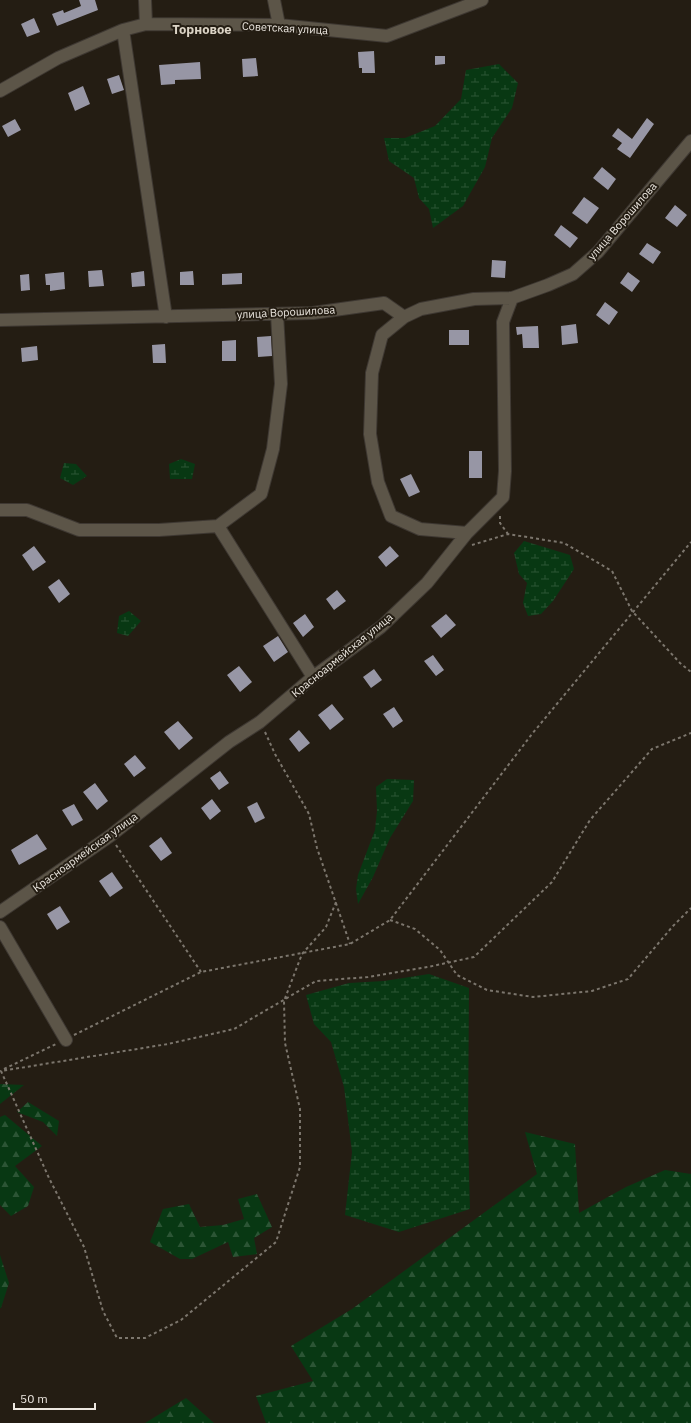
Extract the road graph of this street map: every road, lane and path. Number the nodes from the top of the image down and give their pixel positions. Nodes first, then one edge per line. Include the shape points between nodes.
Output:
1 (144, 0) edge
2 (274, 0) edge
3 (482, 0) edge
4 (146, 24) junction
5 (278, 25) junction
6 (123, 30) junction
7 (0, 91) edge
8 (691, 141) edge
9 (512, 298) junction
10 (277, 314) junction
11 (166, 317) junction
12 (404, 317) junction
13 (0, 320) edge
14 (504, 497) junction
15 (0, 510) edge
16 (218, 526) junction
17 (467, 533) junction
18 (508, 534) junction
19 (691, 542) edge
20 (453, 550) junction
21 (632, 611) junction
22 (691, 672) edge
23 (313, 677) junction
24 (260, 722) junction
25 (691, 733) edge
26 (110, 836) junction
27 (336, 902) junction
28 (691, 908) edge
29 (0, 912) edge
30 (390, 920) junction
31 (0, 927) edge
32 (350, 944) junction
33 (449, 962) junction
34 (201, 972) junction
35 (284, 1001) junction
36 (66, 1040) junction
37 (0, 1070) edge

1 - 4 street
2 - 5 street
3 - 5 street, Советская улица via 388,36
4 - 5 street, Советская улица
4 - 6 street, Советская улица
6 - 7 street, Советская улица via 58,58
6 - 11 street
8 - 9 street, улица Ворошилова via 598,252 573,274
9 - 12 street, улица Ворошилова via 474,299 421,309
9 - 14 street via 503,322
10 - 11 street, улица Ворошилова
10 - 12 street, улица Ворошилова via 313,313 384,303
10 - 16 street via 281,384 273,449 262,494
11 - 13 street, улица Ворошилова
12 - 17 street via 382,335 372,373 370,434 378,482 391,516 420,529
14 - 17 street, Красноармейская улица
14 - 18 path via 500,523
15 - 16 street via 27,510 79,530 159,530
16 - 23 street
17 - 20 street, Красноармейская улица
18 - 20 path
18 - 21 path via 564,543 612,571
19 - 21 path
20 - 23 street, Красноармейская улица via 426,583 381,627
21 - 22 path
21 - 30 path via 532,734
23 - 24 street, Красноармейская улица
24 - 26 street, Красноармейская улица via 229,742
24 - 27 path via 309,814 317,848
25 - 33 path via 652,749 590,820 552,882 474,957
26 - 29 street, Красноармейская улица
26 - 34 path
27 - 32 path
27 - 35 path via 326,927 302,954
28 - 33 path via 628,979 592,992 533,997 487,990 457,975
30 - 32 path
30 - 33 path via 415,929 440,950
31 - 36 street
32 - 34 path
33 - 35 path via 368,977 316,981
34 - 36 path
35 - 37 path via 234,1029 168,1044
35 - 37 path via 285,1043 300,1109 300,1167 276,1242 181,1320 145,1338 117,1338 103,1311 84,1247 49,1178
36 - 37 path

